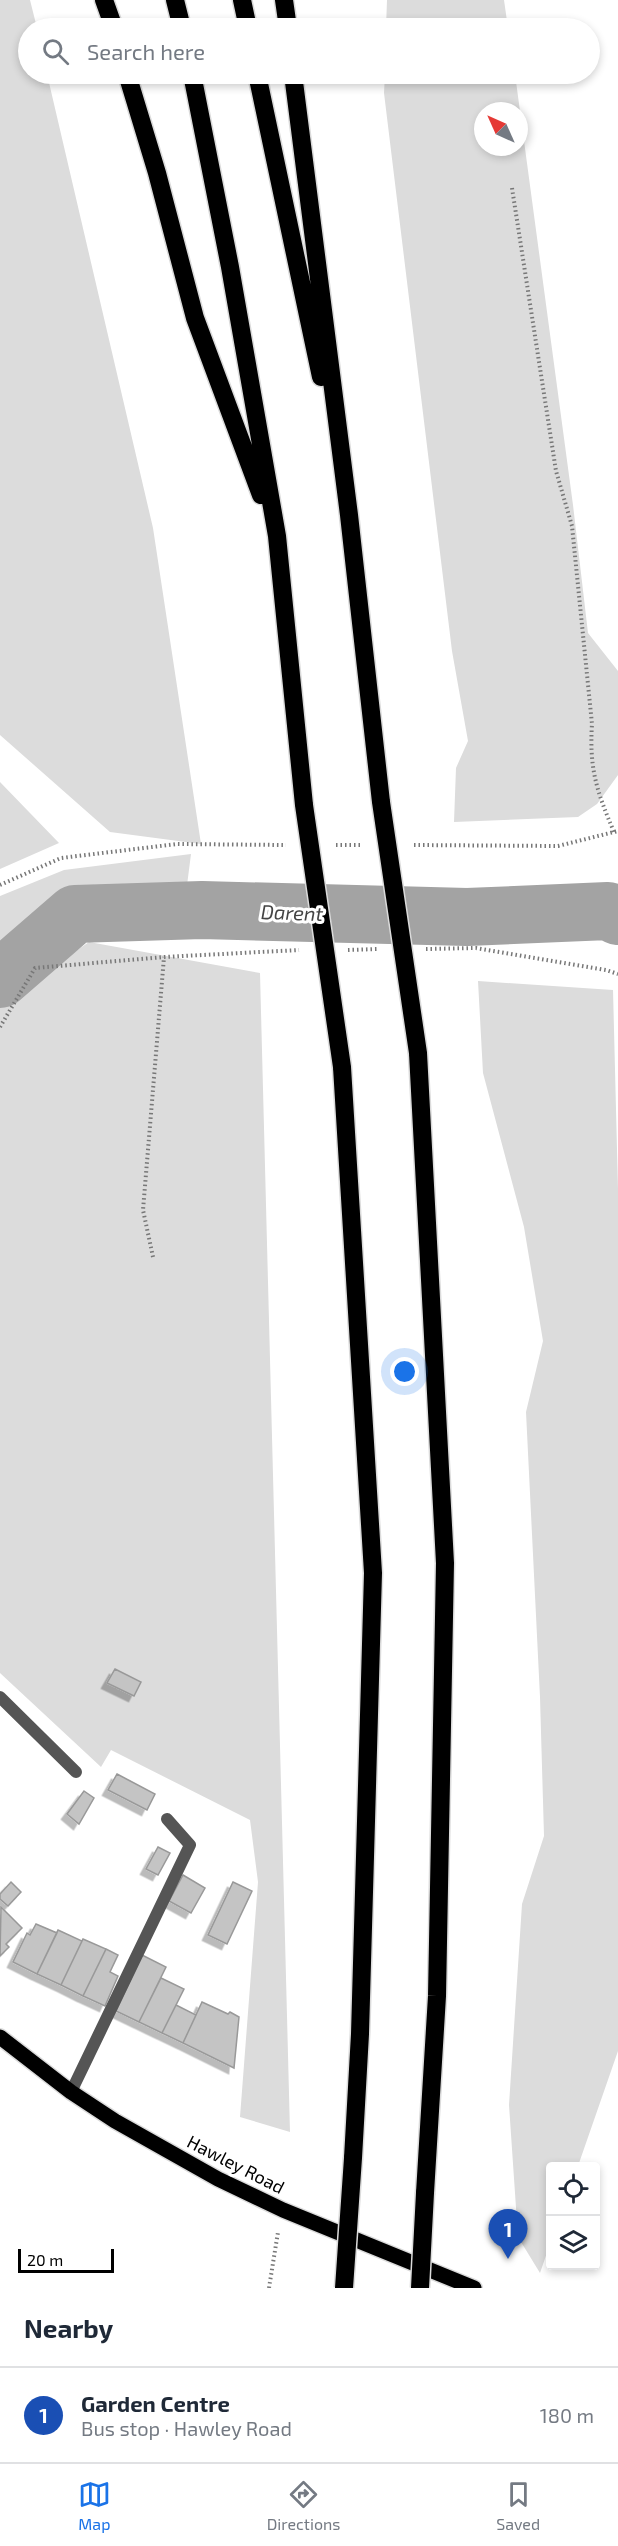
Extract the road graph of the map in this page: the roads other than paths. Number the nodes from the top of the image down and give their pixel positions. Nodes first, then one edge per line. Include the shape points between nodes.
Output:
1 (104, 0) edge
2 (175, 0) edge
3 (242, 0) edge
4 (284, 0) edge
5 (110, 18) edge
6 (180, 18) edge
7 (246, 18) edge
8 (287, 18) edge
9 (130, 84) edge
10 (194, 84) edge
11 (259, 84) edge
12 (294, 84) edge
13 (349, 516) junction
14 (277, 536) junction
15 (0, 1696) edge
16 (76, 1772) dead end
17 (167, 1819) dead end
18 (0, 2037) edge
19 (71, 2092) junction
20 (344, 2288) edge
21 (420, 2288) edge
22 (474, 2288) edge

1 - 5 highway
2 - 6 highway
3 - 7 highway
4 - 8 highway
9 - 14 highway via 195,318
10 - 14 highway
11 - 13 highway
12 - 13 highway
13 - 21 highway, bridge via 381,802 418,1053 445,1563 437,1996
14 - 20 highway, bridge via 304,806 342,1067 373,1573 360,2034
15 - 16 lane
17 - 19 lane via 190,1845
18 - 19 main road, Hawley Road
19 - 22 main road, Hawley Road via 218,2179 282,2210

